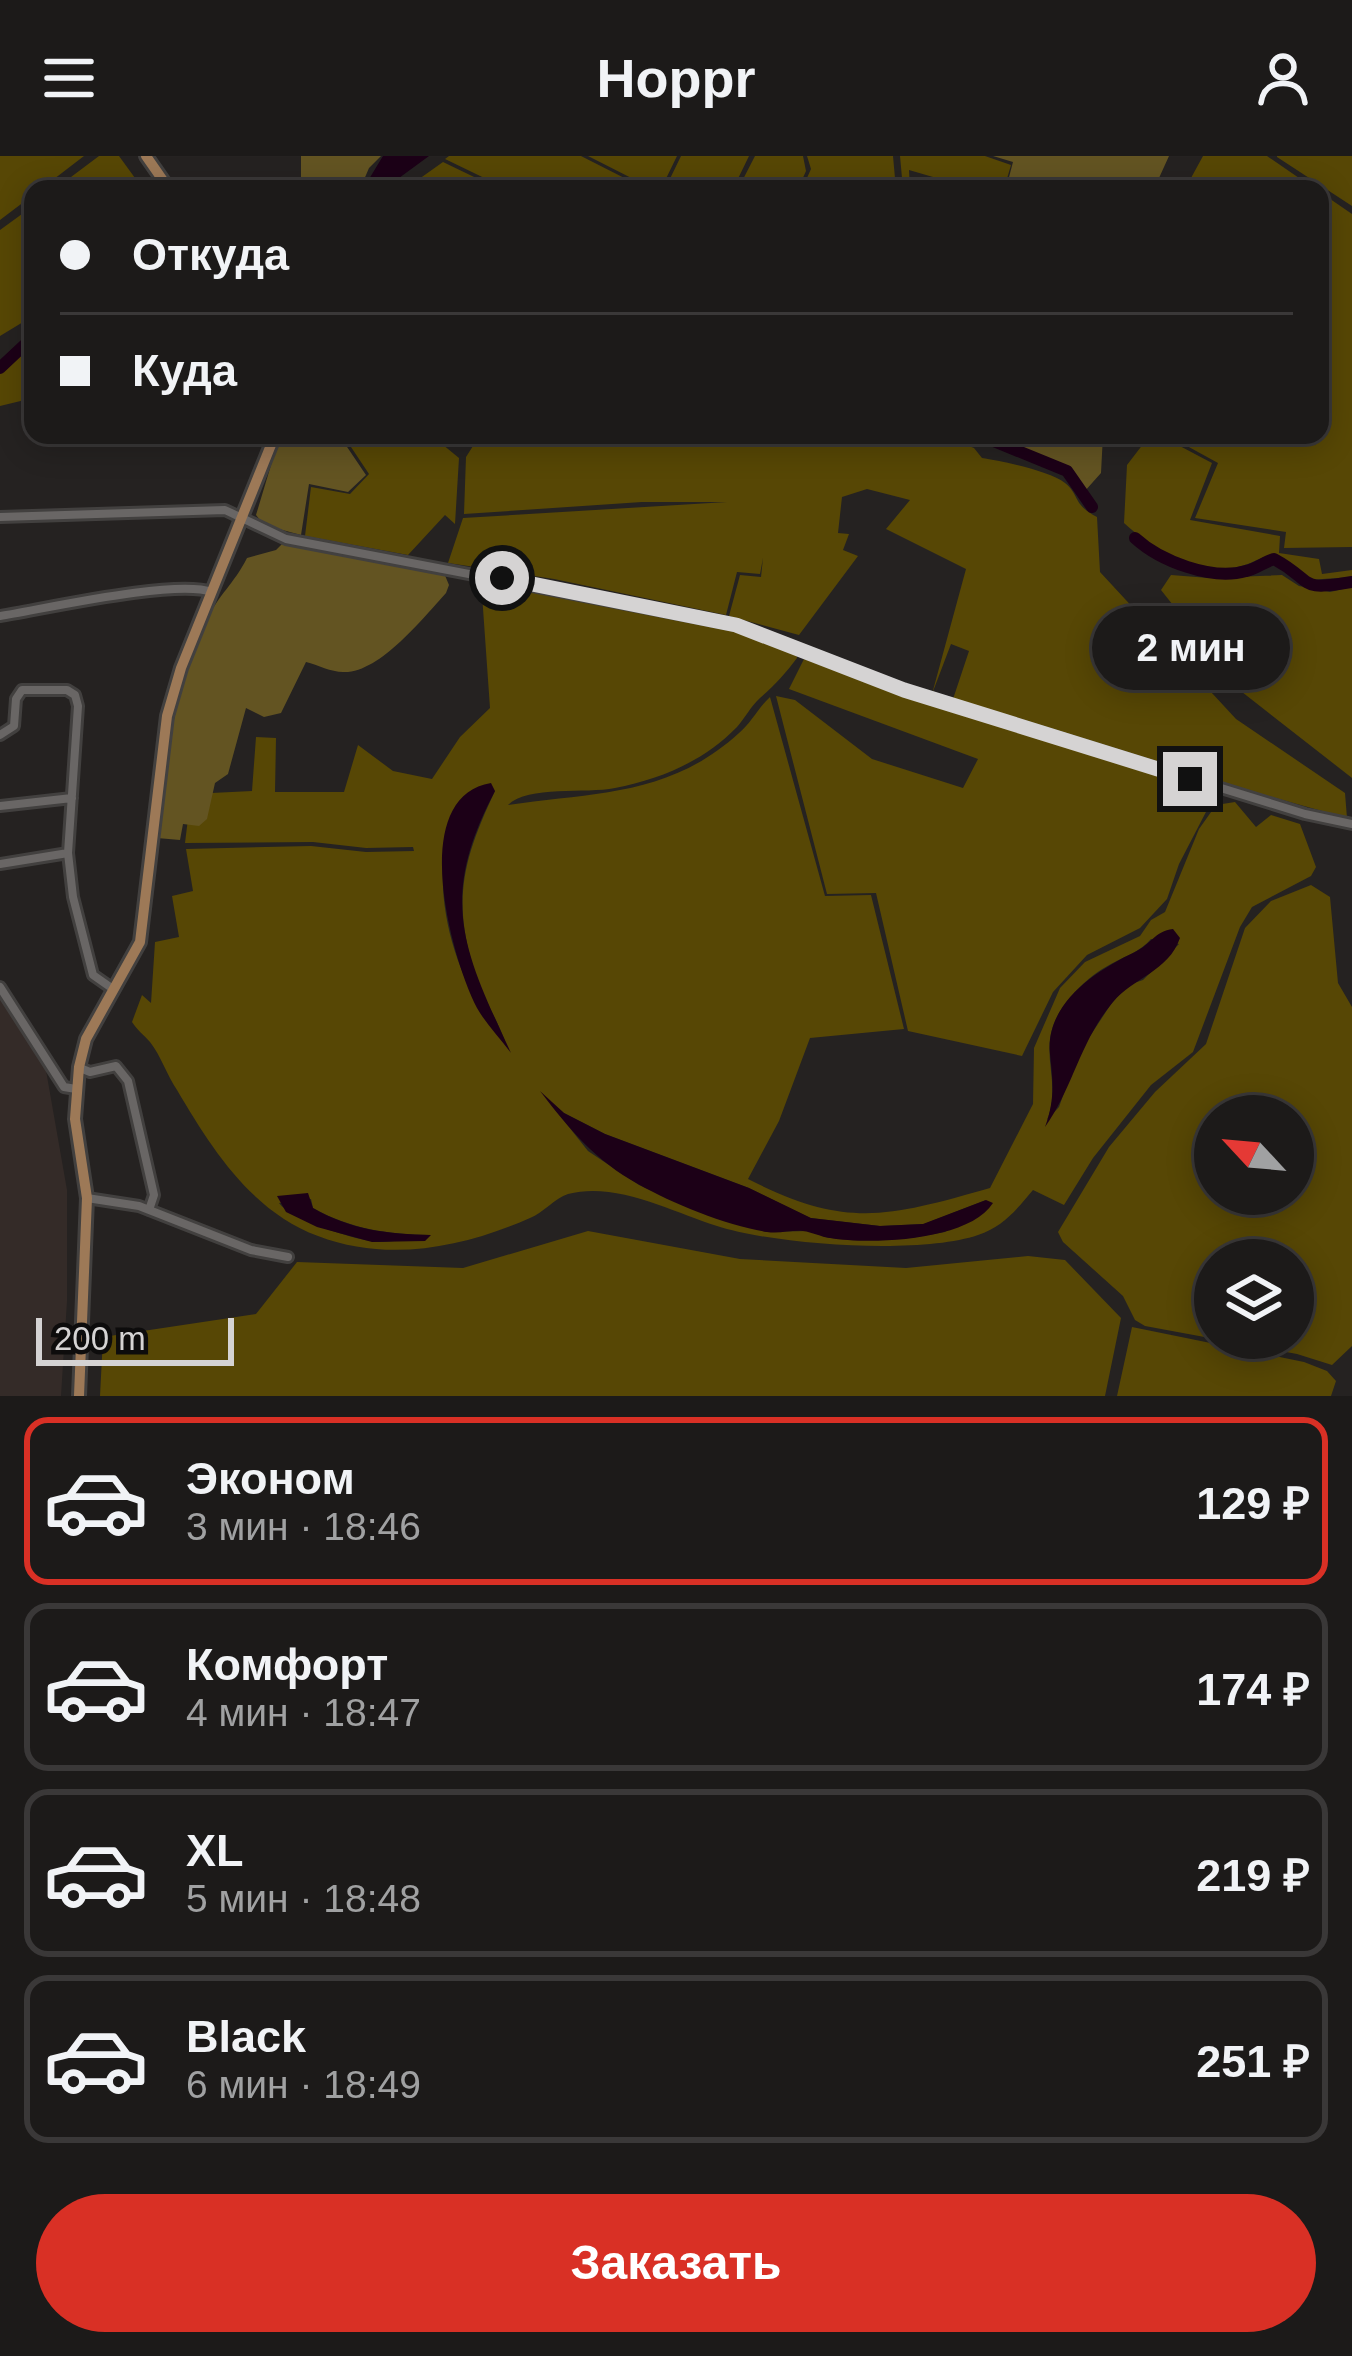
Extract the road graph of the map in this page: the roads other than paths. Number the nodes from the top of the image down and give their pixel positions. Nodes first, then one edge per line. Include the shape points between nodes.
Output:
1 (272, 444) edge
2 (0, 517) edge
3 (243, 522) junction
4 (213, 592) junction
5 (0, 616) edge
6 (0, 734) edge
7 (72, 798) junction
8 (0, 806) edge
9 (1352, 824) edge
10 (68, 854) junction
11 (0, 864) edge
12 (0, 987) edge
13 (115, 990) junction
14 (79, 1067) junction
15 (76, 1089) junction
16 (87, 1198) junction
17 (149, 1210) junction
18 (288, 1257) dead end
19 (79, 1396) edge

1 - 3 main road
2 - 3 street via 225,510
3 - 4 main road
3 - 9 street via 286,539 736,625 904,690
4 - 5 street via 152,592
4 - 13 main road via 166,716 140,942
6 - 7 street via 14,726 22,690 75,695
7 - 8 street
7 - 10 street
10 - 11 street
10 - 13 street via 93,975
12 - 15 street via 64,1087
13 - 14 main road
14 - 15 main road
14 - 17 street via 116,1066 128,1081 154,1195
15 - 16 main road
16 - 17 street
16 - 19 main road
17 - 18 street

